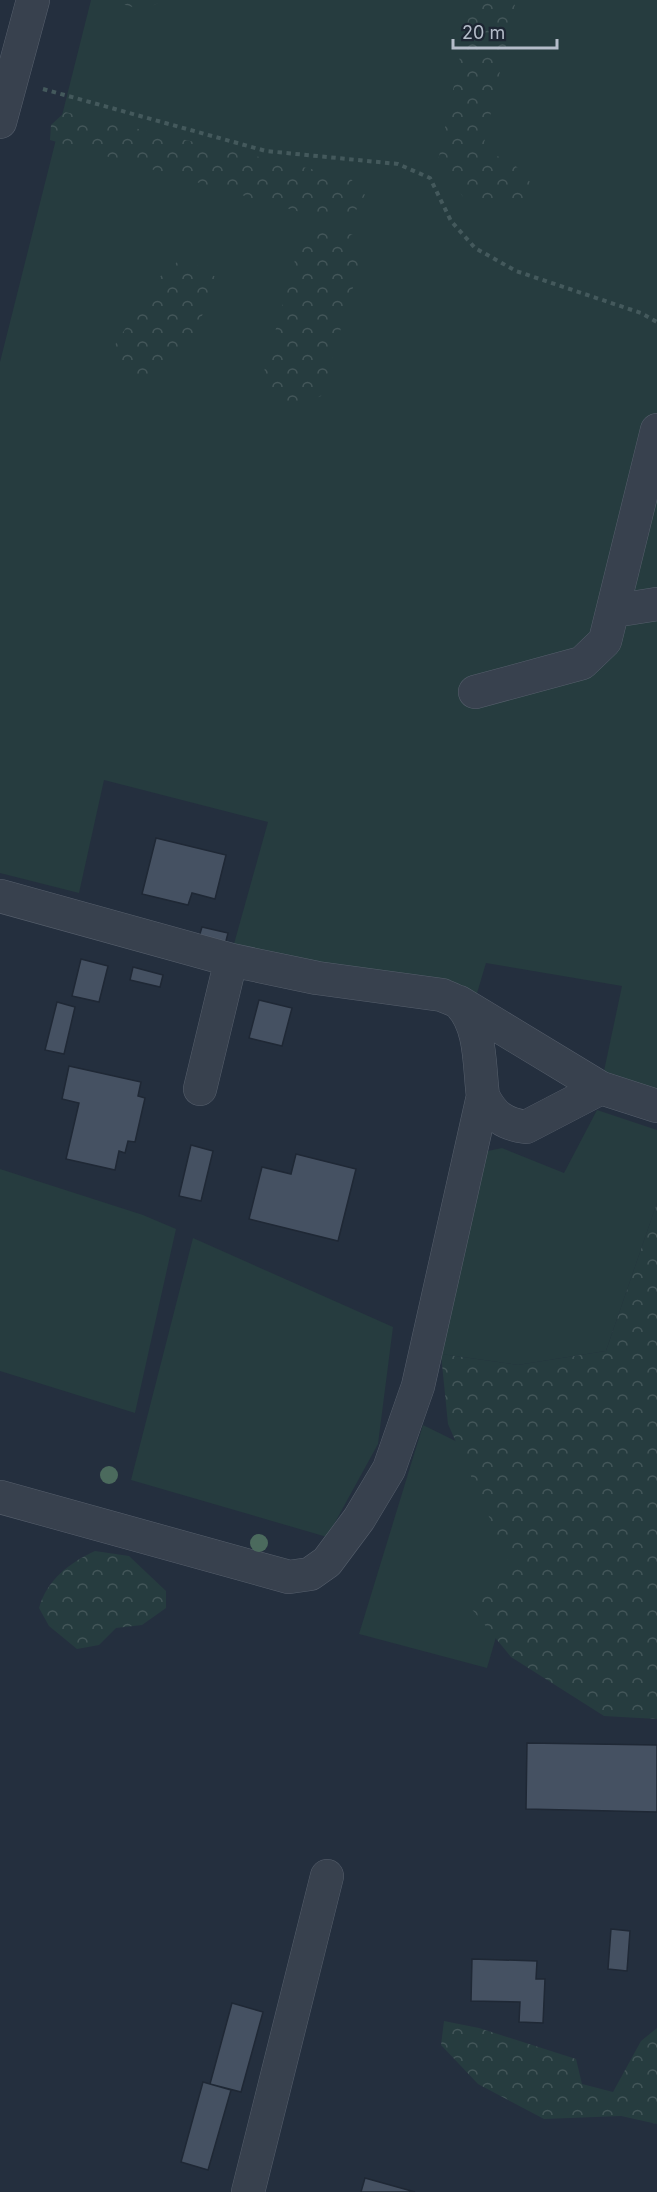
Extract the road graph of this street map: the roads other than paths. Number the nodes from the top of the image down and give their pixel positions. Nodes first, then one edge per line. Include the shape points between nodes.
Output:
1 (33, 0) edge
2 (0, 122) edge
3 (657, 430) edge
4 (657, 604) edge
5 (613, 612) junction
6 (475, 692) dead end
7 (0, 896) edge
8 (231, 960) junction
9 (459, 1002) junction
10 (601, 1088) junction
11 (200, 1089) dead end
12 (483, 1096) junction
13 (657, 1106) edge
14 (0, 1497) edge
15 (327, 1876) dead end
16 (248, 2192) edge

1 - 2 street
3 - 5 street
4 - 5 street
5 - 6 street via 605,641 582,663
7 - 8 street
8 - 9 street via 317,978 442,995
8 - 11 street
9 - 10 street
9 - 12 street via 469,1018 478,1048
10 - 12 street via 526,1127 499,1119
10 - 13 street
12 - 14 street via 418,1386 389,1469 327,1563 310,1574 289,1577
15 - 16 street

